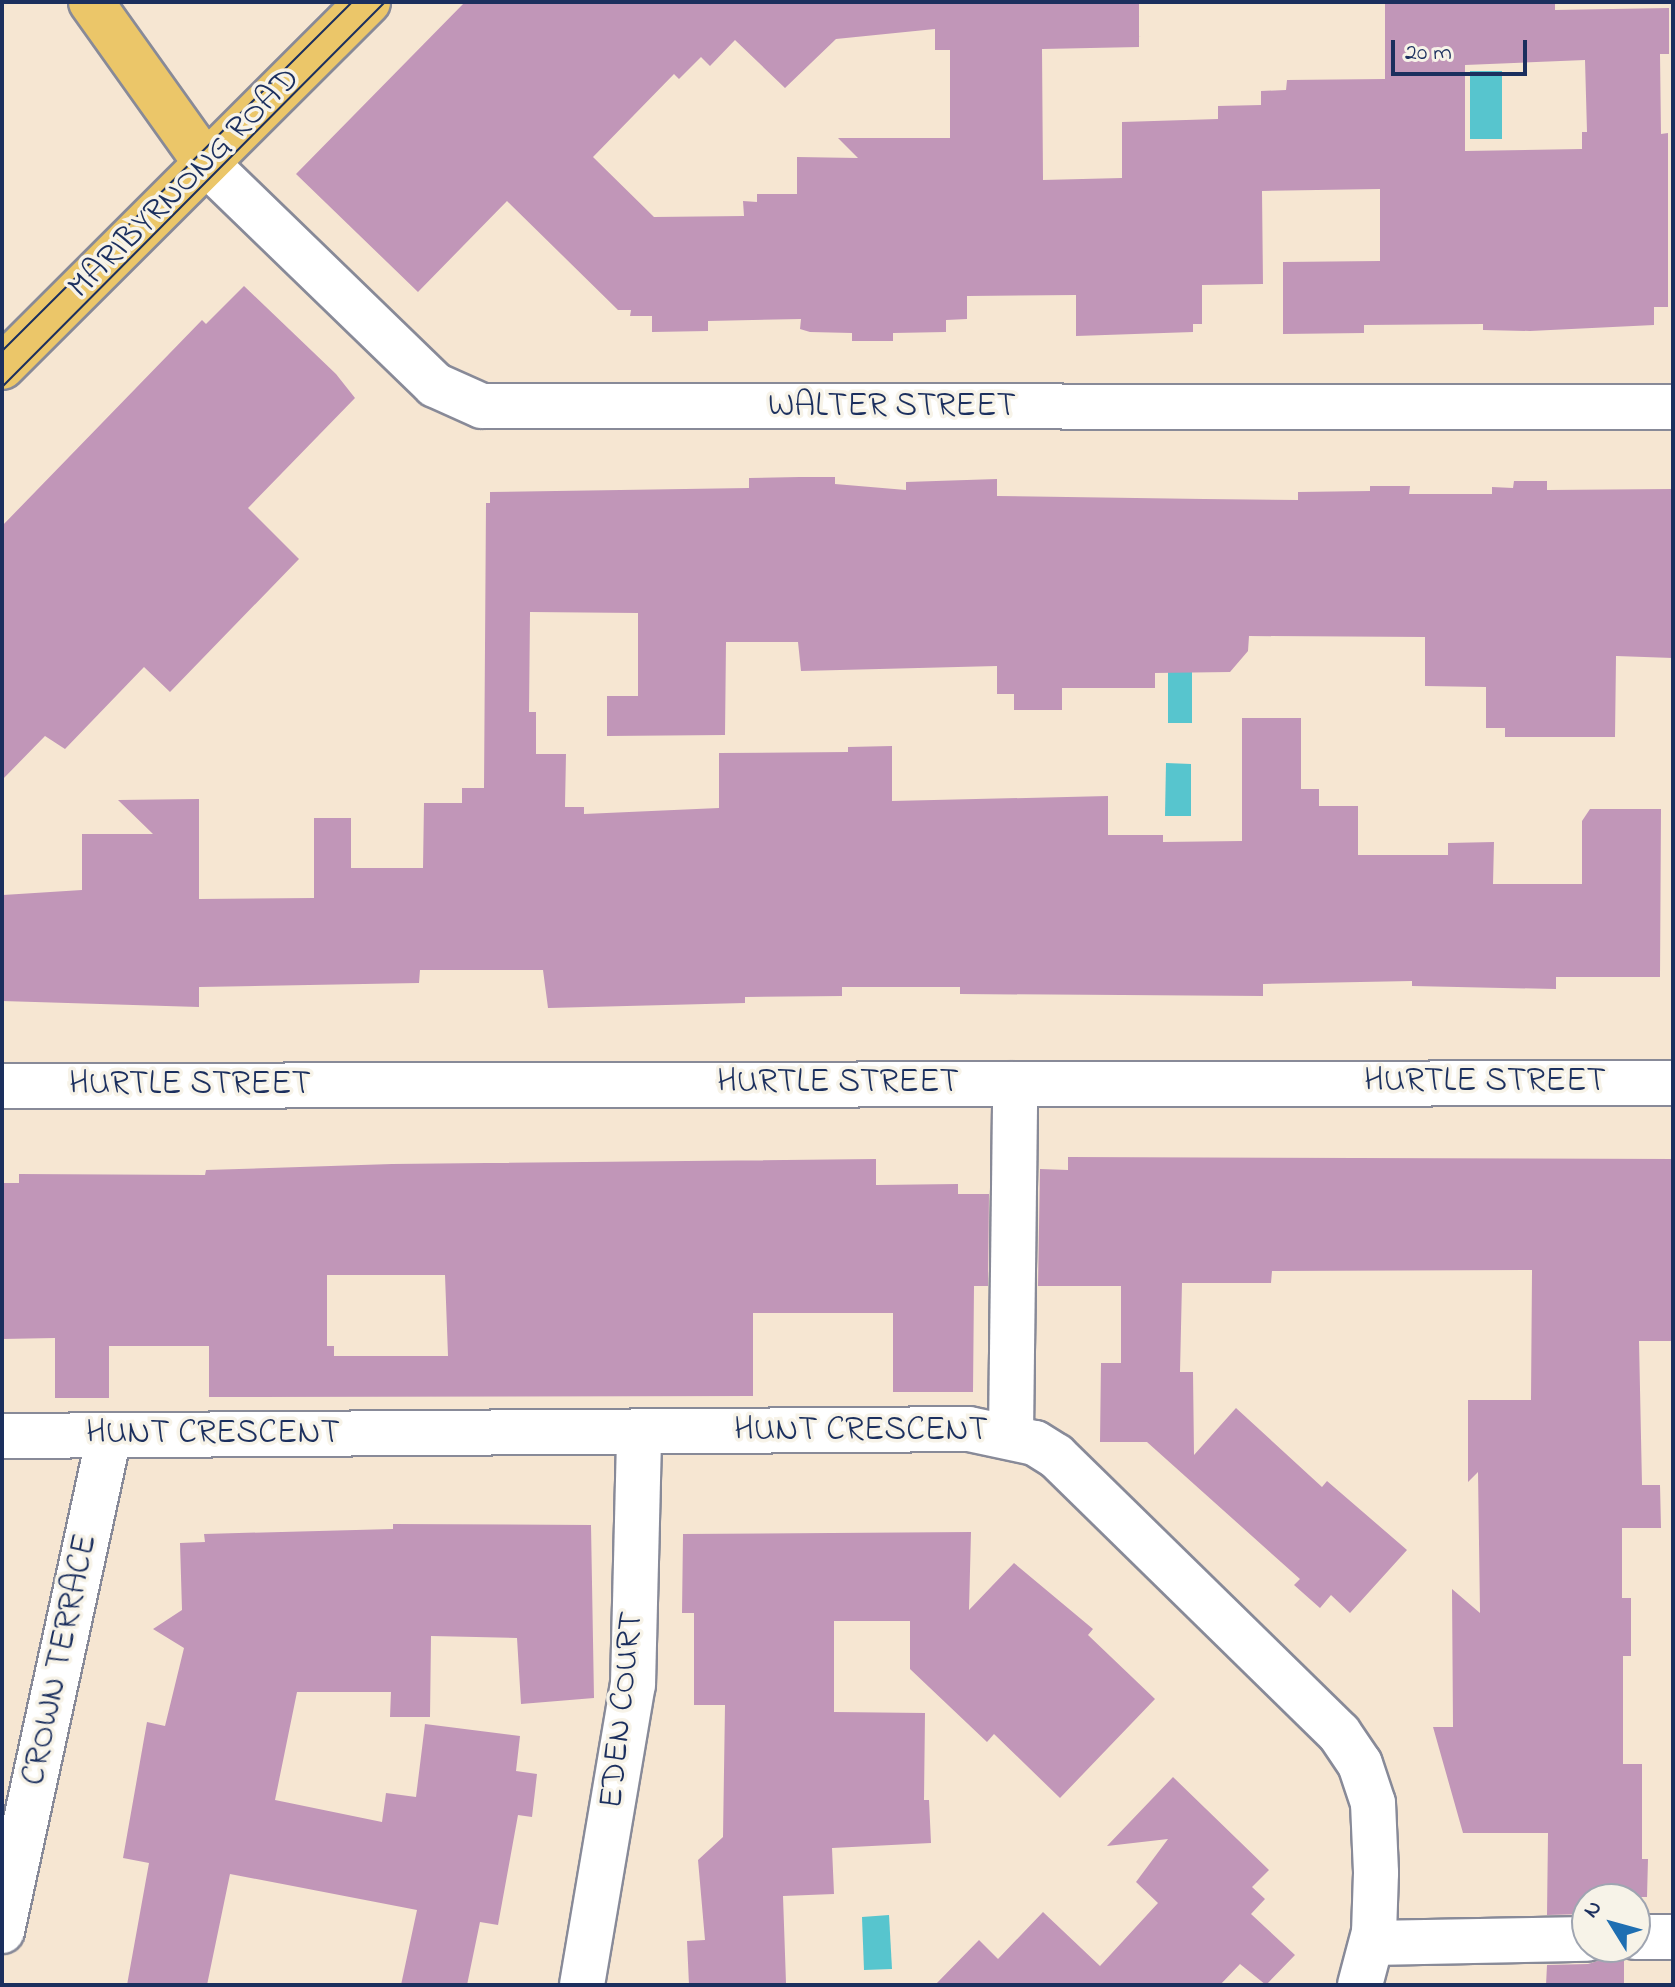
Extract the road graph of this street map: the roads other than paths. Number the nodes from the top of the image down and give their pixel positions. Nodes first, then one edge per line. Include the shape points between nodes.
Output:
1 (91, 2) edge
2 (368, 2) edge
3 (206, 163) junction
4 (2, 367) edge
5 (1673, 407) edge
6 (1673, 1083) edge
7 (1015, 1084) junction
8 (2, 1086) edge
9 (639, 1432) junction
10 (1011, 1434) junction
11 (2, 1436) edge
12 (109, 1436) junction
13 (2, 1931) edge
14 (1651, 1937) edge
15 (1673, 1937) edge
16 (1571, 1939) edge
17 (1372, 1943) junction
18 (582, 1985) edge
19 (1360, 1985) edge

1 - 3 main road
2 - 3 main road, MARIBYRNONG ROAD
3 - 4 main road, MARIBYRNONG ROAD
3 - 5 street, WALTER STREET via 435,385 482,406
6 - 7 street, HURTLE STREET
7 - 8 street, HURTLE STREET
7 - 10 street
9 - 10 street, HUNT CRESCENT via 969,1429
9 - 12 street, HUNT CRESCENT
9 - 18 street, EDEN COURT via 633,1685
10 - 17 street, HUNT CRESCENT via 1056,1456 1339,1733 1360,1764 1373,1803
11 - 12 street, HUNT CRESCENT
12 - 13 street, CROWN TERRACE
14 - 15 street
16 - 17 street
17 - 19 street, HUNT CRESCENT

